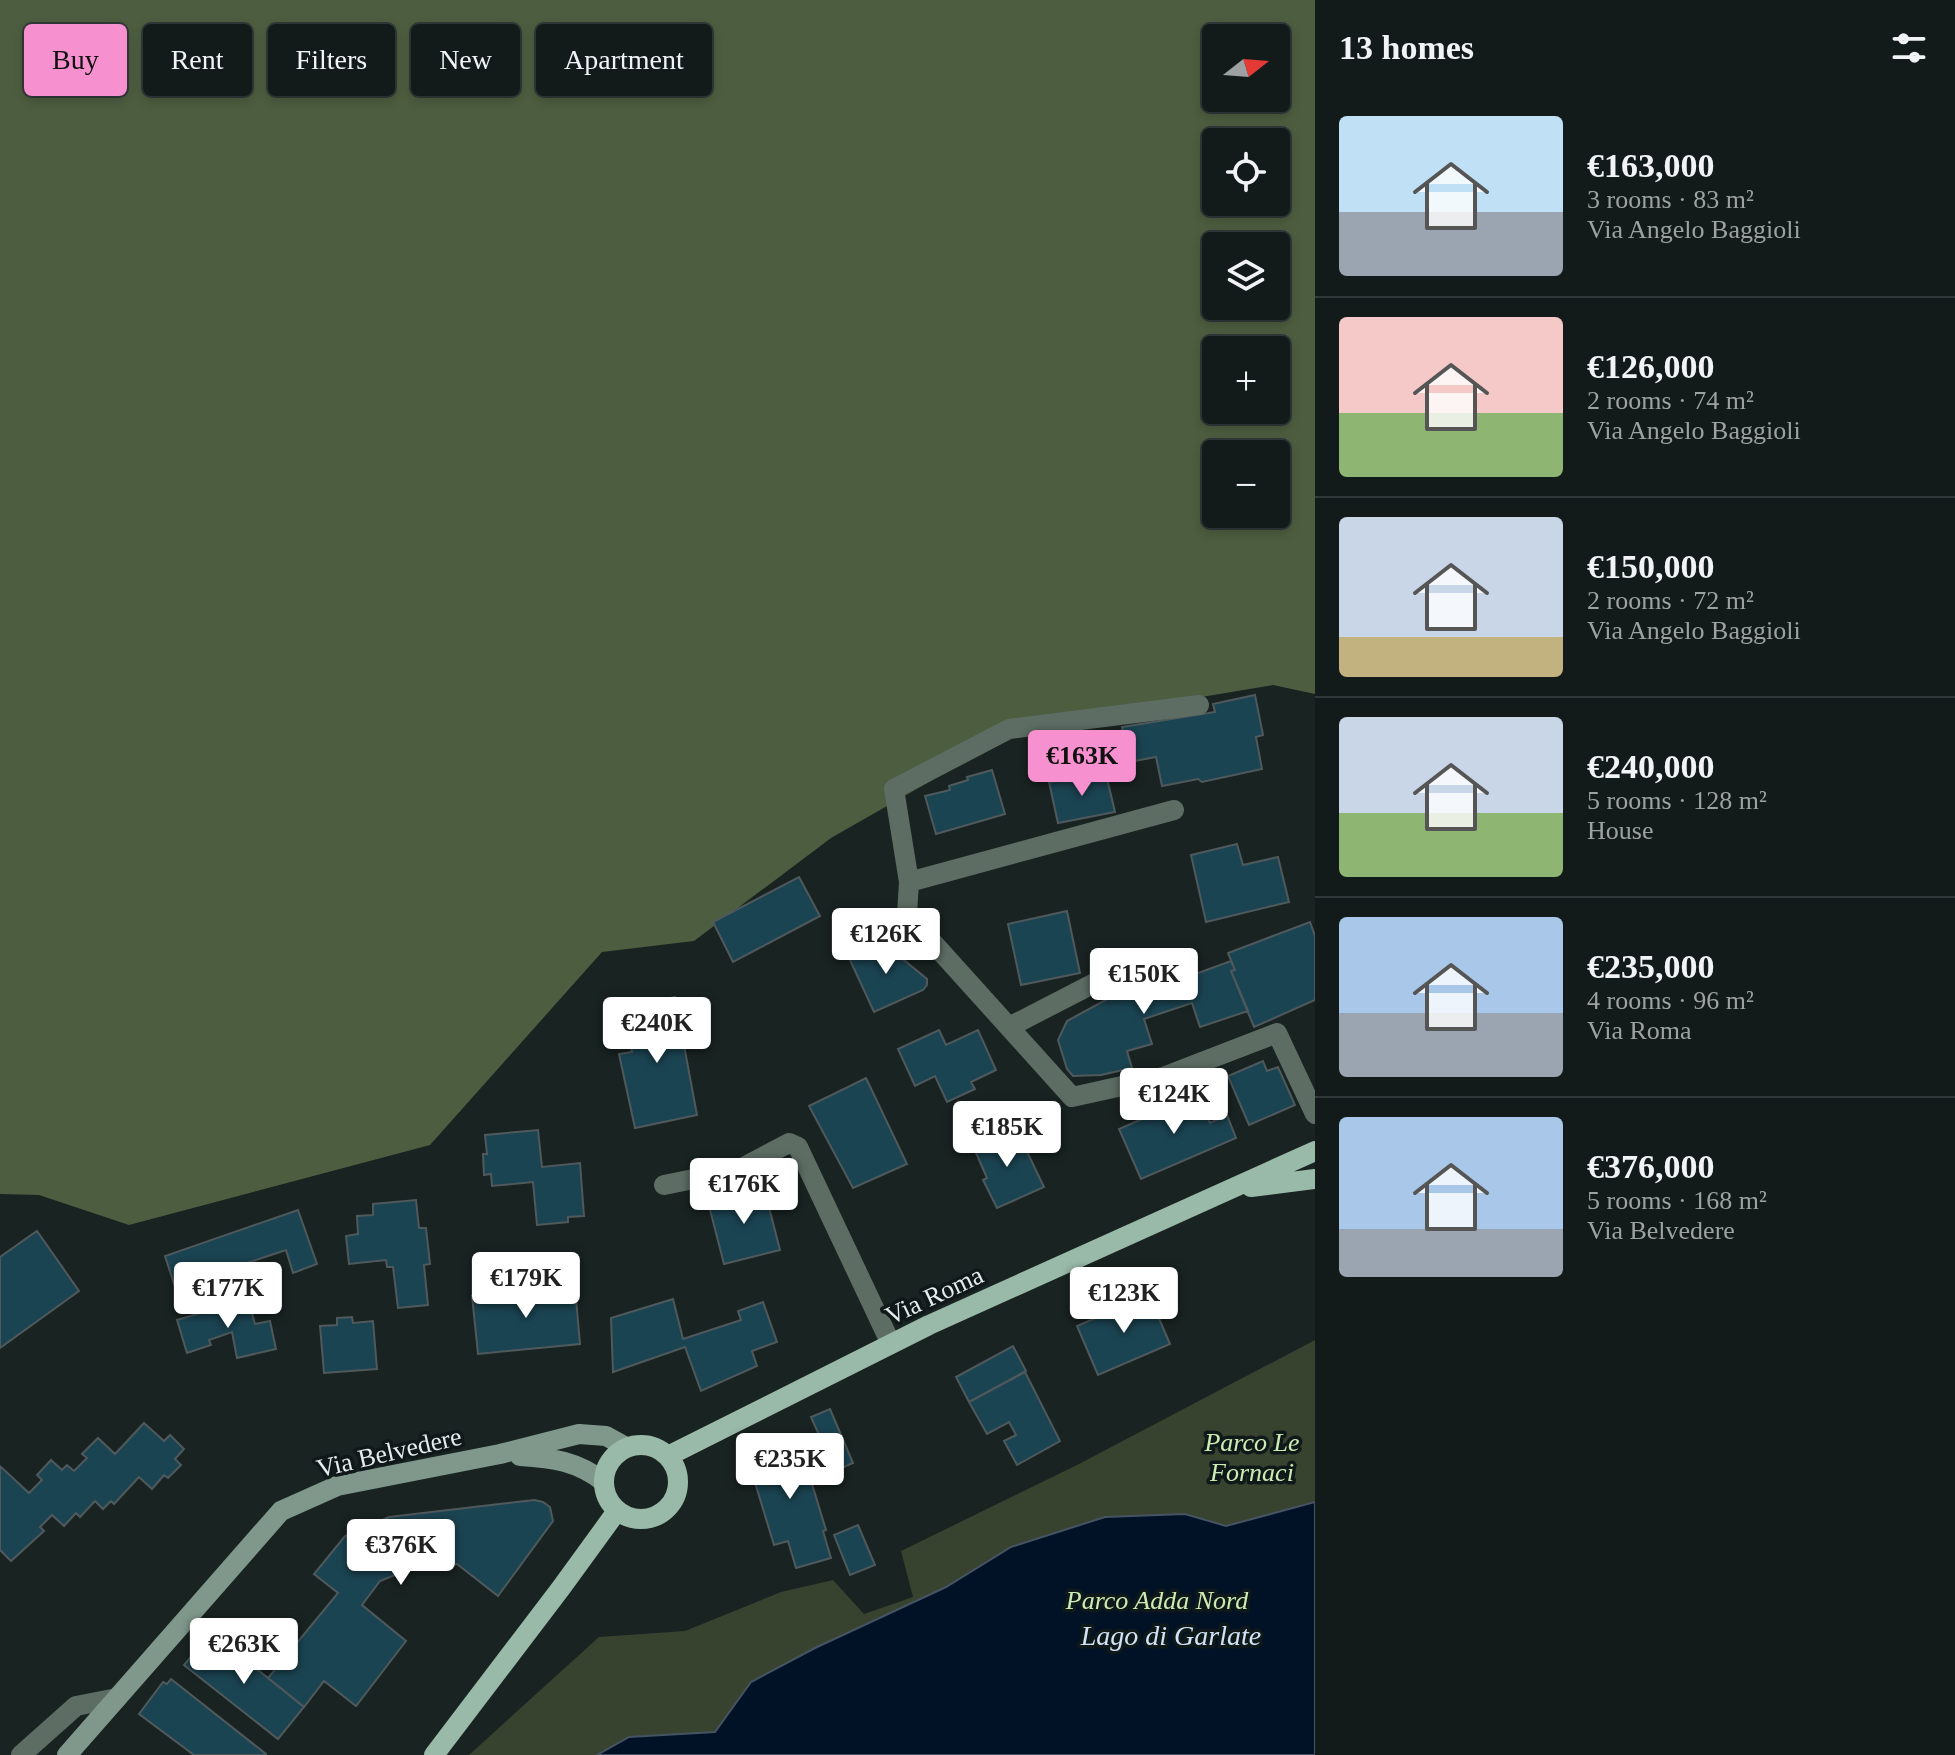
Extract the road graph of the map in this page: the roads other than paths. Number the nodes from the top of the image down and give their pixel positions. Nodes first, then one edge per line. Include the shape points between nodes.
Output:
1 (1199, 705) dead end
2 (1174, 810) dead end
3 (909, 882) junction
4 (1143, 958) dead end
5 (1009, 1027) junction
6 (1315, 1114) edge
7 (1315, 1151) edge
8 (1315, 1163) edge
9 (1315, 1179) edge
10 (664, 1185) dead end
11 (1227, 1190) junction
12 (891, 1344) junction
13 (626, 1447) junction
14 (500, 1454) junction
15 (668, 1456) junction
16 (604, 1482) junction
17 (617, 1511) junction
18 (117, 1698) junction
19 (21, 1755) edge
20 (67, 1755) edge
21 (434, 1755) edge

1 - 3 street via 1009,729 894,789
2 - 3 street
3 - 5 street via 907,914
4 - 5 street
5 - 6 street via 1072,1097 1163,1077 1277,1033
7 - 11 main road
8 - 11 main road
9 - 11 main road
10 - 12 street via 738,1170 789,1143 798,1147
11 - 12 main road, Via Roma
12 - 15 main road, Via Roma
13 - 14 main road, Via Belvedere via 606,1436 579,1434
13 - 15 main road via 648,1445
13 - 16 main road via 609,1461
14 - 16 main road, Via Belvedere via 549,1458 586,1468
14 - 18 main road, Via Belvedere via 337,1486 281,1511
15 - 17 main road via 675,1466 677,1491 664,1512 640,1519
16 - 17 main road
17 - 21 main road
18 - 19 street via 76,1706
18 - 20 main road, Via Belvedere

